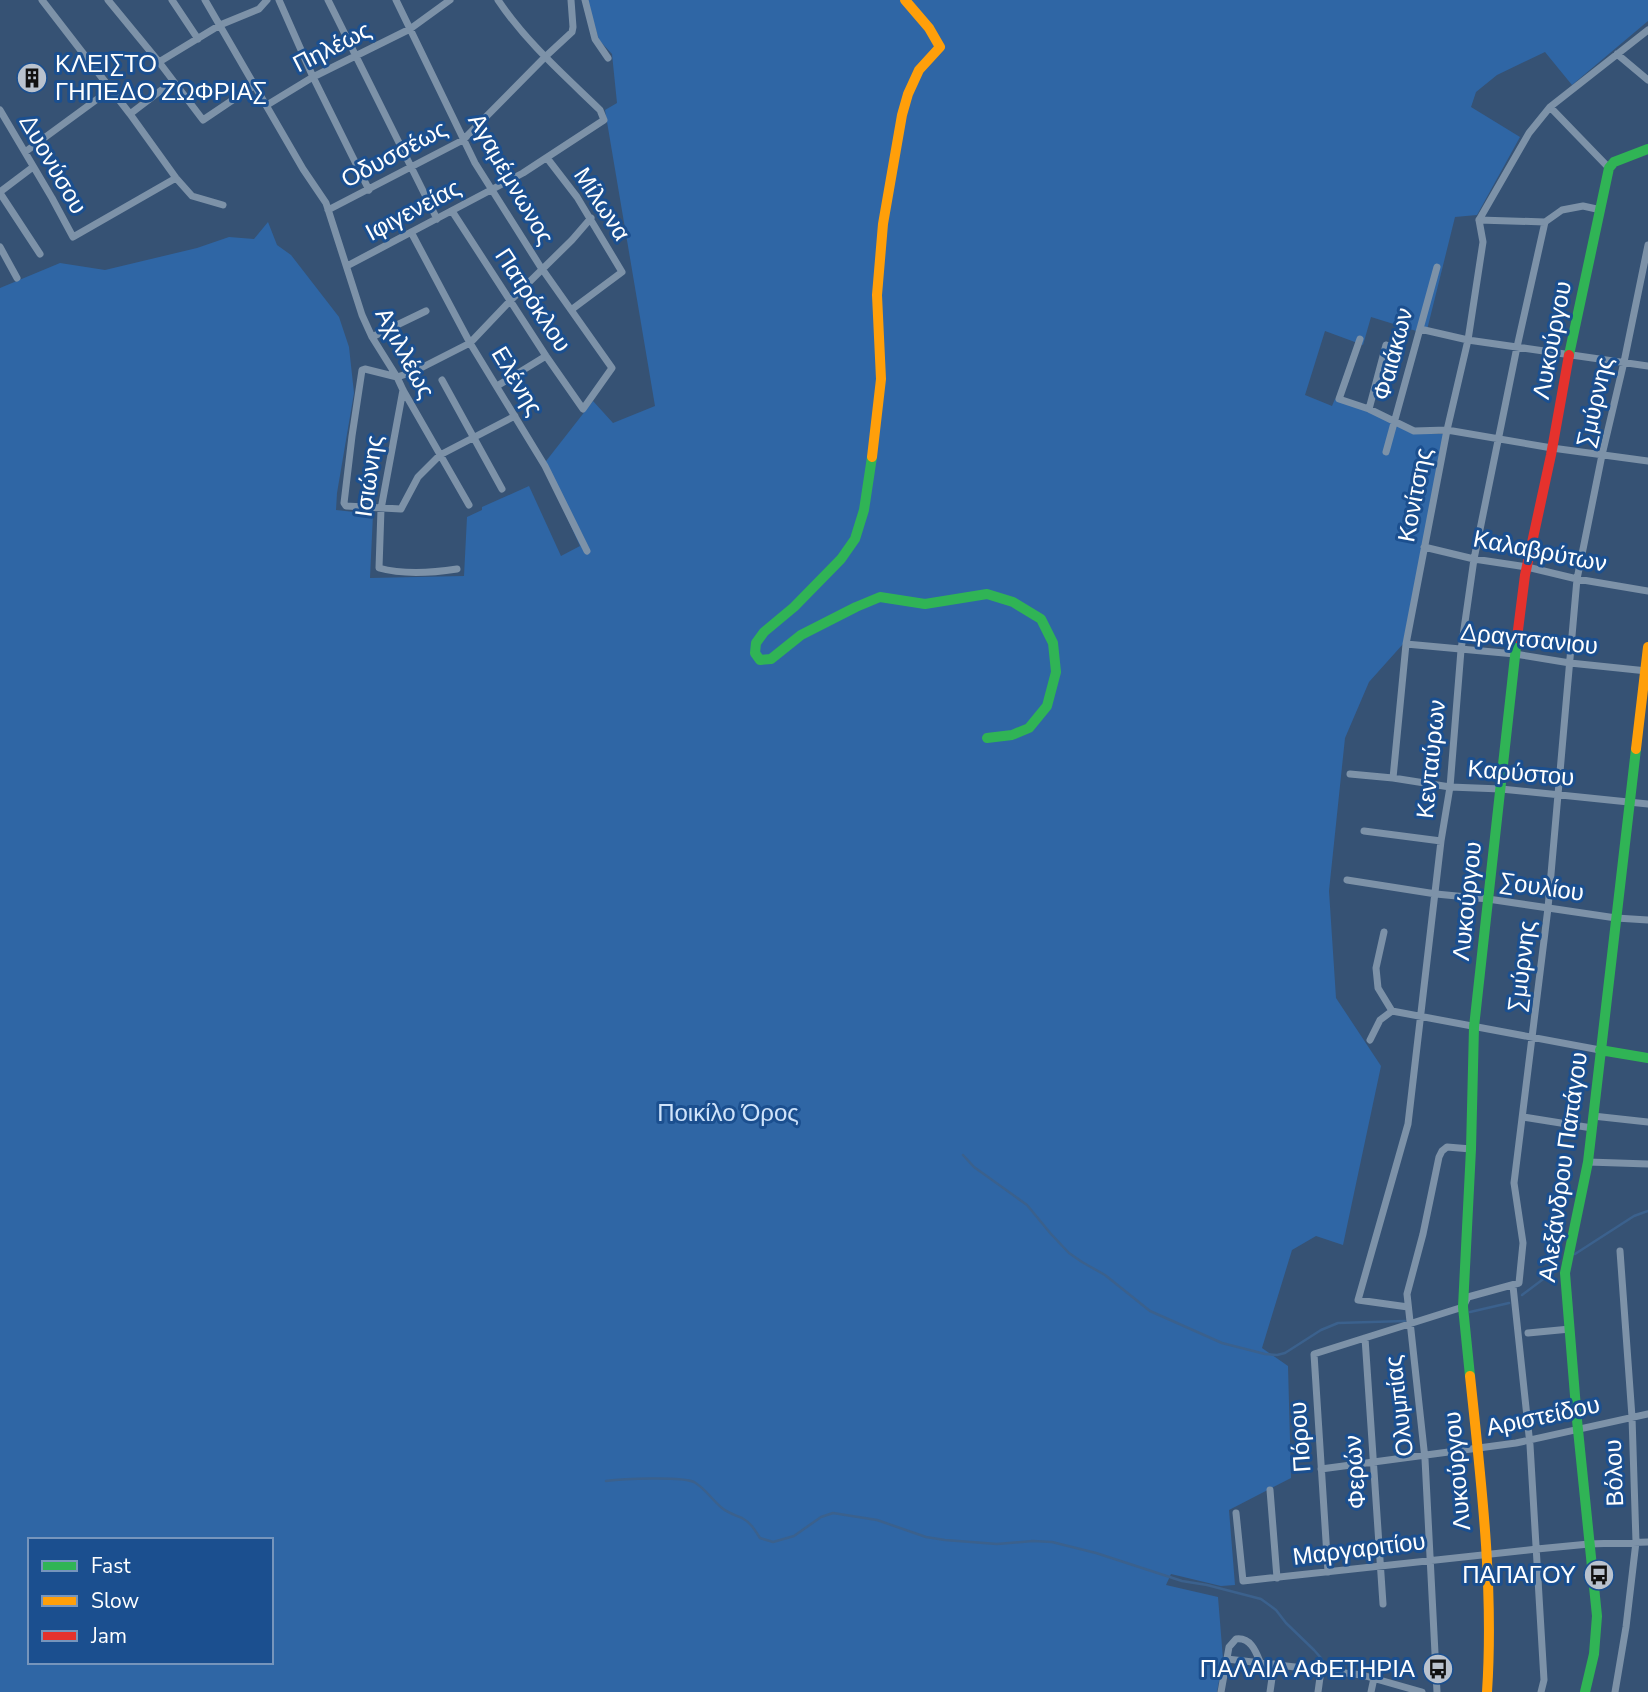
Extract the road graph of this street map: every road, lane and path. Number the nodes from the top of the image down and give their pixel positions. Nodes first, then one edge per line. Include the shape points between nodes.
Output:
1 (42, 0) edge
2 (108, 0) edge
3 (173, 0) edge
4 (205, 0) edge
5 (267, 0) edge
6 (279, 0) edge
7 (328, 0) edge
8 (396, 0) edge
9 (450, 0) edge
10 (498, 0) edge
11 (571, 0) edge
12 (585, 0) edge
13 (905, 0) edge
14 (439, 4) edge
15 (220, 25) junction
16 (410, 29) junction
17 (1648, 30) edge
18 (198, 39) junction
19 (1617, 54) junction
20 (356, 56) junction
21 (545, 57) junction
22 (608, 58) dead end
23 (159, 62) junction
24 (313, 77) junction
25 (1648, 80) edge
26 (172, 82) junction
27 (255, 85) junction
28 (111, 89) junction
29 (267, 105) junction
30 (1550, 107) junction
31 (0, 110) edge
32 (130, 114) junction
33 (463, 140) junction
34 (1648, 149) edge
35 (25, 152) junction
36 (547, 158) junction
37 (33, 167) junction
38 (1609, 168) junction
39 (411, 169) junction
40 (176, 178) junction
41 (369, 190) junction
42 (492, 190) junction
43 (0, 193) edge
44 (223, 205) dead end
45 (1601, 209) junction
46 (328, 210) junction
47 (452, 211) junction
48 (591, 218) junction
49 (437, 219) junction
50 (1479, 220) junction
51 (1545, 222) junction
52 (411, 232) junction
53 (1648, 245) edge
54 (0, 247) edge
55 (40, 254) dead end
56 (347, 266) junction
57 (1437, 267) dead end
58 (543, 270) junction
59 (17, 278) dead end
60 (511, 300) junction
61 (571, 310) junction
62 (426, 312) dead end
63 (1420, 329) junction
64 (372, 337) junction
65 (1360, 339) dead end
66 (1468, 340) junction
67 (470, 342) junction
68 (1386, 345) dead end
69 (1517, 347) junction
70 (1569, 355) junction
71 (546, 356) junction
72 (1624, 362) junction
73 (1648, 366) edge
74 (397, 377) junction
75 (442, 380) dead end
76 (497, 386) junction
77 (403, 390) junction
78 (583, 409) joint
79 (1369, 409) junction
80 (515, 416) junction
81 (1395, 422) junction
82 (1447, 430) junction
83 (474, 437) junction
84 (1498, 438) junction
85 (1552, 448) junction
86 (1387, 452) dead end
87 (440, 455) junction
88 (1602, 455) junction
89 (1648, 461) edge
90 (502, 489) dead end
91 (469, 505) dead end
92 (381, 509) junction
93 (1424, 547) junction
94 (587, 551) dead end
95 (1474, 559) junction
96 (1527, 567) junction
97 (457, 569) dead end
98 (1577, 579) junction
99 (1648, 591) edge
100 (1406, 644) junction
101 (1648, 647) edge
102 (1461, 650) junction
103 (1515, 654) junction
104 (1570, 663) junction
105 (1647, 671) edge
106 (987, 738) dead end
107 (1350, 774) dead end
108 (1393, 778) junction
109 (1450, 787) junction
110 (1501, 789) junction
111 (1558, 795) junction
112 (1629, 803) junction
113 (1648, 804) edge
114 (1364, 831) dead end
115 (1441, 841) junction
116 (1346, 880) dead end
117 (1436, 894) junction
118 (1489, 898) junction
119 (1548, 908) junction
120 (1616, 918) junction
121 (1648, 920) edge
122 (1384, 932) dead end
123 (1392, 1011) junction
124 (1422, 1018) junction
125 (1474, 1027) junction
126 (1533, 1038) junction
127 (1370, 1040) dead end
128 (1600, 1050) junction
129 (1648, 1058) edge
130 (1593, 1116) junction
131 (1523, 1117) junction
132 (1648, 1122) edge
133 (1592, 1128) junction
134 (1471, 1149) junction
135 (1588, 1162) junction
136 (1648, 1164) edge
137 (1620, 1251) dead end
138 (1513, 1286) junction
139 (1408, 1307) junction
140 (1463, 1307) junction
141 (1409, 1325) junction
142 (1570, 1329) junction
143 (1528, 1333) dead end
144 (1365, 1338) junction
145 (1648, 1413) edge
146 (1632, 1417) junction
147 (1578, 1429) junction
148 (1530, 1440) junction
149 (1477, 1449) junction
150 (1425, 1455) junction
151 (1373, 1463) junction
152 (1321, 1469) junction
153 (1270, 1490) dead end
154 (1236, 1513) dead end
155 (1636, 1542) junction
156 (1648, 1542) edge
157 (1589, 1544) junction
158 (1537, 1549) junction
159 (1485, 1554) junction
160 (1431, 1560) junction
161 (1380, 1566) junction
162 (1328, 1572) junction
163 (1277, 1578) junction
164 (1383, 1604) dead end
165 (1227, 1660) junction
166 (1261, 1664) junction
167 (1275, 1664) junction
168 (1321, 1670) junction
169 (1374, 1678) junction
170 (1221, 1692) edge
171 (1270, 1692) edge
172 (1318, 1692) edge
173 (1371, 1692) edge
174 (1421, 1692) edge
175 (1437, 1692) edge
176 (1487, 1692) edge
177 (1541, 1692) edge
178 (1585, 1692) edge
179 (1615, 1692) edge

1 - 28 street
2 - 23 street
3 - 18 street
4 - 15 street, Αχιλλέως
5 - 15 street via 259,9
6 - 24 street
7 - 20 street
8 - 16 street, Αγαμέμνωνος
9 - 14 street, Πηλέως
10 - 21 street
11 - 21 street, Οδυσσέως via 572,32
12 - 22 street via 595,39
13 - 106 street via 940,47 924,60 905,103 883,224 877,295 881,379 864,510 855,539 841,559 764,632 755,653 760,660 771,659 801,635 880,597 925,604 987,594 1013,602 1041,619 1053,643 1056,672 1047,706 1029,728
14 - 16 street, Πηλέως
15 - 18 street
15 - 27 street, Αχιλλέως
16 - 20 street, Πηλέως
16 - 33 street, Αγαμέμνωνος
17 - 19 street
18 - 23 street
19 - 25 street
19 - 30 street
20 - 24 street, Πηλέως
20 - 39 street
21 - 33 street, Οδυσσέως
21 - 36 street, Ιφιγενείας via 600,110 604,120
23 - 26 street
24 - 29 street, Πηλέως
24 - 41 street
26 - 27 street via 203,120
26 - 32 street
27 - 29 street, Αχιλλέως
28 - 32 street
28 - 35 street
29 - 46 street, Αχιλλέως
30 - 38 street
30 - 50 street via 1529,133
31 - 35 street, Δυονύσου
32 - 40 street
33 - 39 street, Οδυσσέως
33 - 42 street, Αγαμέμνωνος
34 - 38 street
35 - 37 street, Δυονύσου
36 - 42 street, Ιφιγενείας
36 - 48 street, Μίλωνα
37 - 40 street, Δυονύσου via 73,237
37 - 43 street
38 - 45 street, Λυκούργου
39 - 41 street, Οδυσσέως
39 - 49 street
40 - 44 street via 192,196
41 - 46 street, Οδυσσέως
42 - 47 street, Ιφιγενείας
42 - 58 street, Αγαμέμνωνος
43 - 55 street
45 - 51 street via 1562,210
45 - 70 street, Λυκούργου
46 - 56 street, Αχιλλέως
47 - 49 street, Ιφιγενείας
47 - 60 street, Πατρόκλου
48 - 58 street
48 - 61 street, Μίλωνα via 622,272
49 - 52 street, Ιφιγενείας
50 - 51 street
50 - 66 street, Κονίτσης via 1483,243
51 - 69 street, Κενταύρων
52 - 56 street, Ιφιγενείας
52 - 67 street, Ελένης
53 - 72 street, Σμύρνης
54 - 59 street
56 - 64 street, Αχιλλέως
57 - 63 street, Φαιάκων
58 - 60 street
58 - 61 street, Αγαμέμνωνος
60 - 67 street
60 - 71 street, Πατρόκλου
61 - 78 street, Αγαμέμνωνος via 612,368
62 - 64 street
63 - 66 street
63 - 81 street, Φαιάκων
64 - 74 street, Αχιλλέως
65 - 79 street via 1339,399
66 - 69 street
66 - 82 street, Κονίτσης
67 - 74 street
67 - 76 street, Ελένης
68 - 79 street
69 - 70 street
69 - 84 street, Κενταύρων
70 - 72 street
70 - 85 street, Λυκούργου
71 - 76 street
71 - 78 street, Πατρόκλου
72 - 73 street
72 - 88 street, Σμύρνης
74 - 77 street, Αχιλλέως
74 - 92 street via 362,370 350,450 344,503
75 - 83 street
76 - 80 street, Ελένης
77 - 87 street, Αχιλλέως
77 - 92 street, Ισιώνης
79 - 81 street
80 - 83 street
80 - 94 street, Ελένης
81 - 82 street via 1414,431
81 - 86 street, Φαιάκων
82 - 84 street
82 - 93 street, Κονίτσης
83 - 87 street
83 - 90 street
84 - 85 street
84 - 95 street, Κενταύρων
85 - 88 street
85 - 96 street, Λυκούργου
87 - 91 street, Αχιλλέως
87 - 92 street via 418,477 401,509
88 - 89 street
88 - 98 street, Σμύρνης
92 - 97 street, Ισιώνης via 379,568
93 - 95 street, Καλαβρύτων
93 - 100 street, Κονίτσης
95 - 96 street, Καλαβρύτων
95 - 102 street, Κενταύρων
96 - 98 street, Καλαβρύτων
96 - 103 street, Λυκούργου
98 - 99 street, Καλαβρύτων
98 - 104 street, Σμύρνης
100 - 102 street, Δραγτσανιου
100 - 108 street, Κονίτσης
101 - 105 street, Αλεξάνδρου Παπάγου
102 - 103 street, Δραγτσανιου
102 - 109 street, Κενταύρων
103 - 104 street, Δραγτσανιου
103 - 110 street, Λυκούργου
104 - 105 street, Δραγτσανιου
104 - 111 street, Σμύρνης
105 - 112 street, Αλεξάνδρου Παπάγου
107 - 108 street, Καρύστου
108 - 109 street, Καρύστου
109 - 110 street, Καρύστου
109 - 115 street, Κενταύρων
110 - 111 street, Καρύστου
110 - 118 street, Λυκούργου
111 - 112 street, Καρύστου
111 - 119 street, Σμύρνης
112 - 113 street, Καρύστου
112 - 120 street, Αλεξάνδρου Παπάγου
114 - 115 street
115 - 117 street, Κενταύρων
116 - 117 street, Σουλίου
117 - 118 street, Σουλίου
117 - 124 street, Κενταύρων
118 - 119 street, Σουλίου
118 - 125 street, Λυκούργου
119 - 120 street, Σουλίου
119 - 126 street, Σμύρνης
120 - 121 street, Σουλίου
120 - 128 street, Αλεξάνδρου Παπάγου
122 - 123 street via 1376,968 1378,988
123 - 124 street
123 - 127 street via 1380,1020
124 - 125 street
124 - 139 street, Κενταύρων via 1406,1131 1358,1300
125 - 126 street
125 - 134 street, Λυκούργου
126 - 128 street
126 - 131 street, Σμύρνης
128 - 129 street
128 - 130 street, Αλεξάνδρου Παπάγου
130 - 132 street
130 - 133 street, Αλεξάνδρου Παπάγου
131 - 133 street
131 - 138 street, Σμύρνης via 1514,1183 1523,1243 1518,1283
133 - 135 street, Αλεξάνδρου Παπάγου
134 - 139 street, Ολυμπίας via 1447,1147 1439,1157 1407,1290
134 - 140 street, Λυκούργου
135 - 136 street
135 - 142 street, Αλεξάνδρου Παπάγου via 1565,1273
137 - 146 street, Βόλου
138 - 140 street via 1468,1297
138 - 148 street, Σμύρνης
139 - 141 street, Ολυμπίας
140 - 141 street
140 - 149 street, Λυκούργου
141 - 144 street
141 - 150 street, Ολυμπίας
142 - 143 street
142 - 147 street, Αλεξάνδρου Παπάγου
144 - 151 street, Φερών
144 - 152 street, Πόρου via 1314,1354
145 - 146 street, Αριστείδου
146 - 147 street, Αριστείδου
146 - 155 street, Βόλου
147 - 148 street, Αριστείδου
147 - 157 street, Αλεξάνδρου Παπάγου
148 - 149 street, Αριστείδου
148 - 158 street, Σμύρνης
149 - 150 street, Αριστείδου
149 - 159 street, Λυκούργου
150 - 151 street, Αριστείδου
150 - 160 street, Ολυμπίας
151 - 152 street, Αριστείδου
151 - 161 street, Φερών
152 - 162 street, Πόρου
153 - 163 street
154 - 163 street, Μαργαριτίου via 1243,1581
155 - 156 street, Μαργαριτίου
155 - 157 street, Μαργαριτίου
155 - 179 street, Βόλου
157 - 158 street, Μαργαριτίου
157 - 178 street, Αλεξάνδρου Παπάγου via 1597,1625
158 - 159 street, Μαργαριτίου
158 - 177 street, Σμύρνης
159 - 160 street, Μαργαριτίου
159 - 176 street, Λυκούργου via 1490,1645
160 - 161 street, Μαργαριτίου
160 - 175 street, Ολυμπίας
161 - 162 street, Μαργαριτίου
161 - 164 street, Φερών
162 - 163 street, Μαργαριτίου
165 - 166 street
165 - 166 street via 1231,1642 1240,1638 1253,1646
165 - 170 street
166 - 167 street
167 - 168 street
167 - 171 street
168 - 169 street
168 - 172 street
169 - 173 street
169 - 174 street

